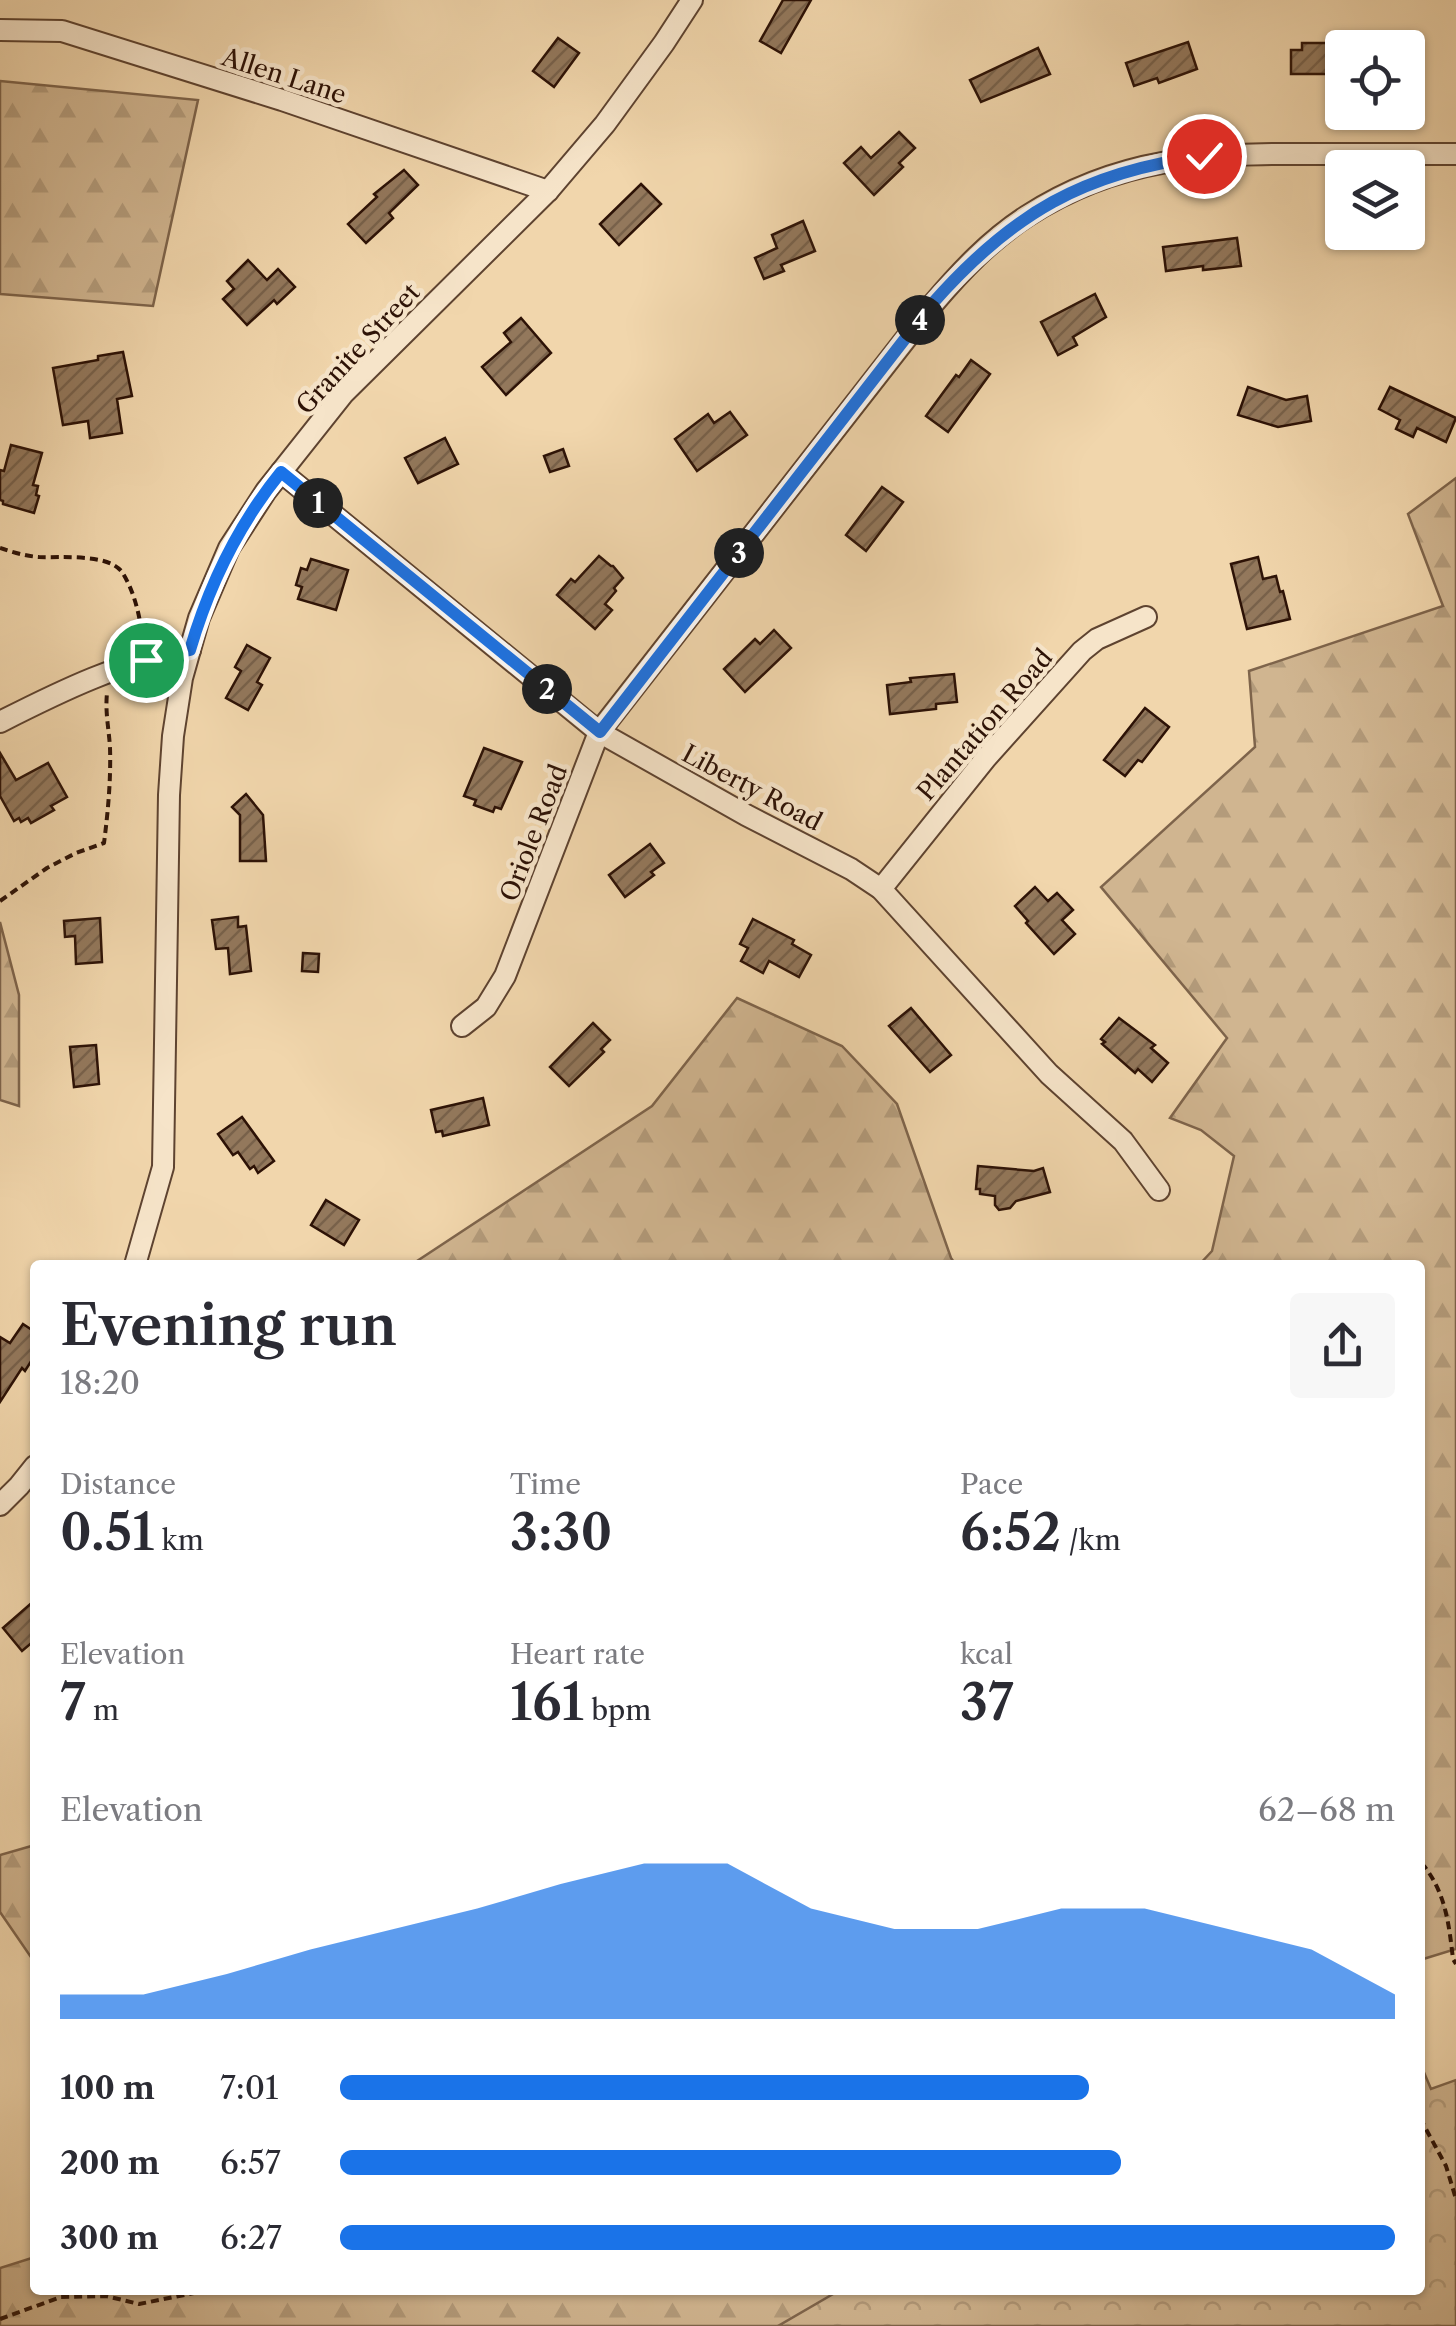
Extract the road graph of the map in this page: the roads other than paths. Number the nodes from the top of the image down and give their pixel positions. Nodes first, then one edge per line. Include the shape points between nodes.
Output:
1 (692, 0) edge
2 (0, 30) edge
3 (1456, 154) edge
4 (548, 191) junction
5 (281, 472) junction
6 (1146, 617) dead end
7 (190, 650) junction
8 (0, 722) edge
9 (600, 732) junction
10 (881, 890) junction
11 (462, 1026) dead end
12 (1159, 1190) dead end
13 (136, 1260) edge
14 (30, 1472) edge
15 (0, 1504) edge

1 - 4 street, Granite Street via 605,124
2 - 4 street, Allen Lane via 62,31
3 - 9 street, Oriole Road via 1238,154 1166,161 1094,182 1027,216 932,304
4 - 5 street, Granite Street via 343,394
5 - 7 street, Granite Street via 229,548
5 - 9 street, Liberty Road
6 - 10 street, Plantation Road via 1082,651
7 - 8 street via 66,688
7 - 13 street, Granite Street via 169,795 163,1167
9 - 10 street, Liberty Road
9 - 11 street, Oriole Road via 505,976 486,1007
10 - 12 street, Liberty Road via 1049,1074 1122,1140
14 - 15 street

